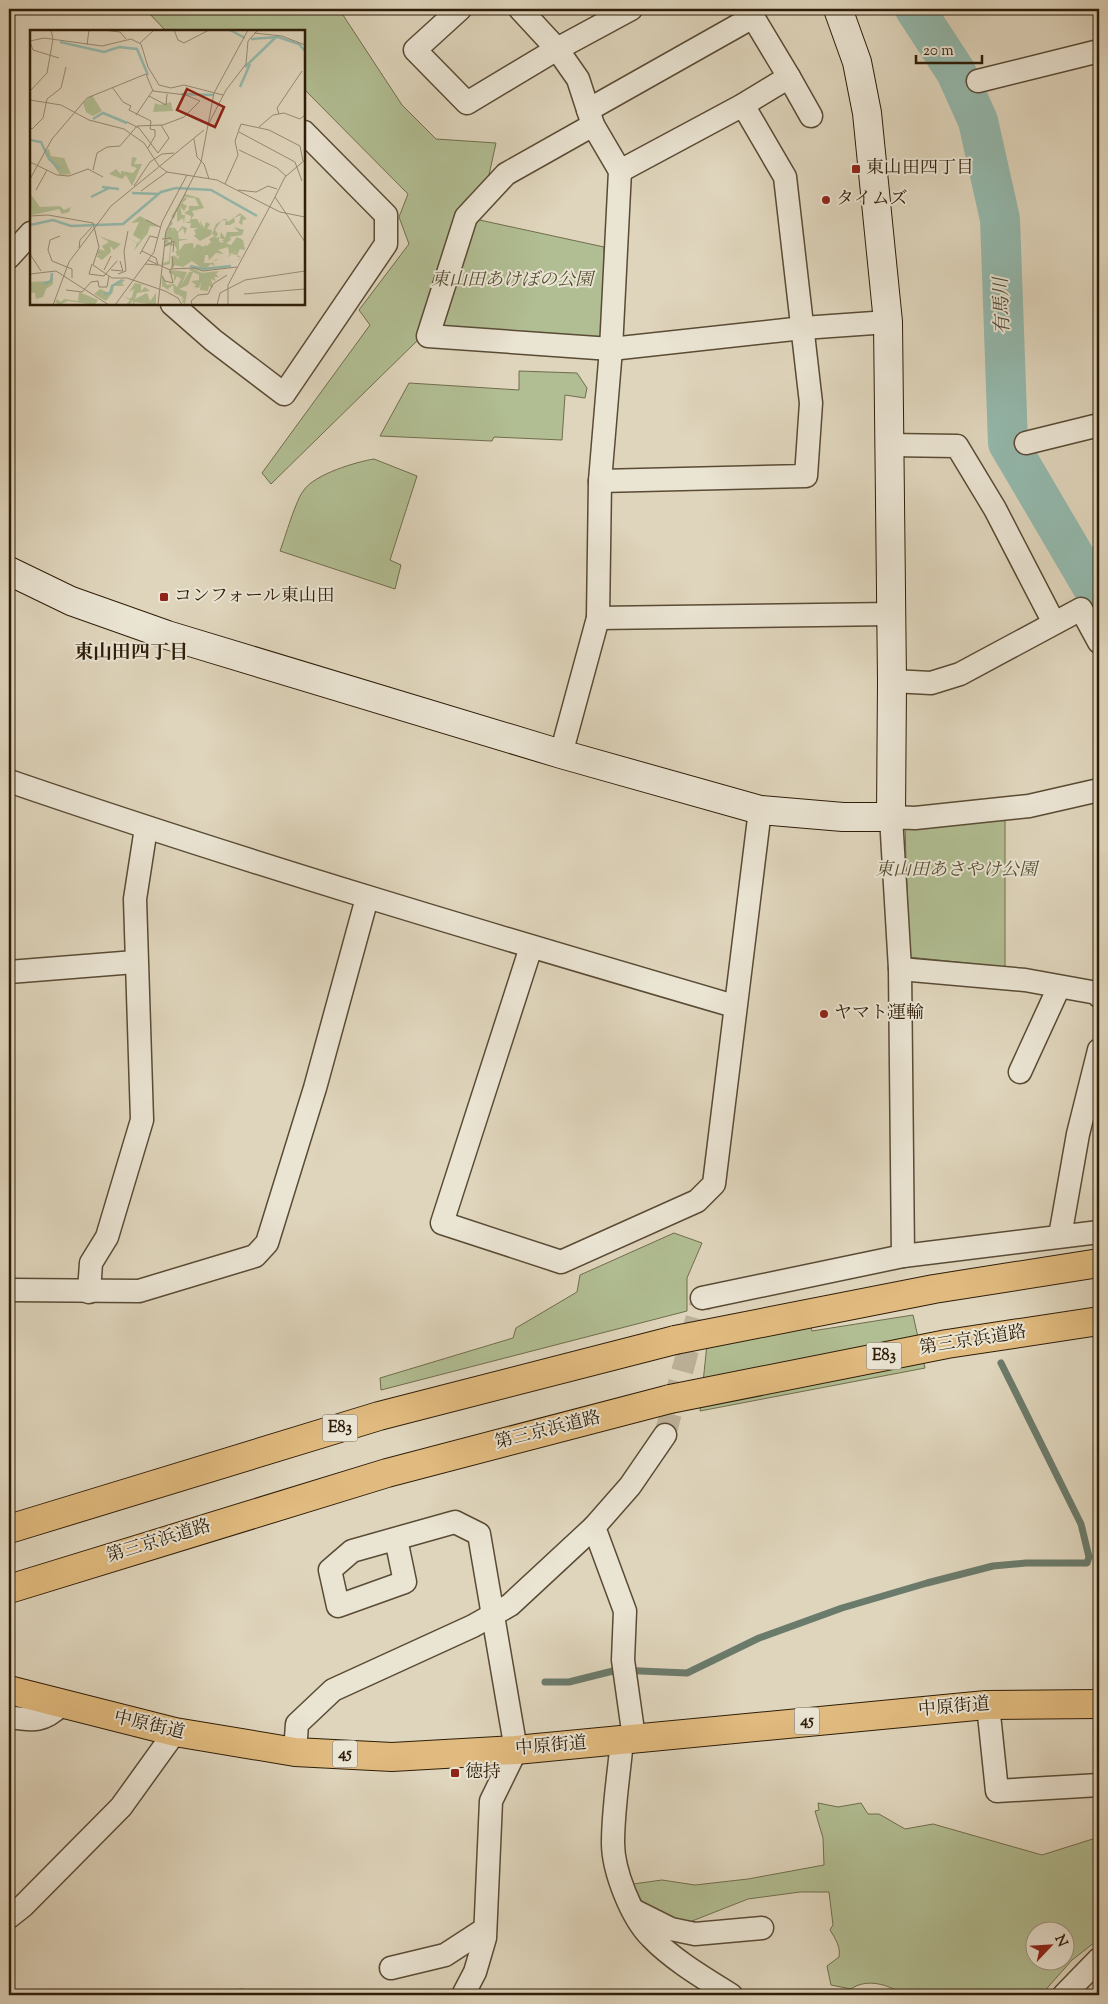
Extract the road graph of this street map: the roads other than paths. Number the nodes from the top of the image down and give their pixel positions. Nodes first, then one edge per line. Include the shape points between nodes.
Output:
1 (460, 9) edge
2 (520, 9) edge
3 (631, 9) edge
4 (838, 9) edge
5 (557, 49) junction
6 (1099, 51) edge
7 (789, 77) junction
8 (978, 81) dead end
9 (743, 105) junction
10 (811, 116) dead end
11 (590, 117) junction
12 (305, 133) edge
13 (620, 171) junction
14 (30, 234) edge
15 (9, 258) edge
16 (173, 305) edge
17 (888, 322) junction
18 (803, 328) junction
19 (611, 349) junction
20 (1099, 425) edge
21 (1026, 443) dead end
22 (888, 445) junction
23 (600, 481) junction
24 (9, 571) edge
25 (891, 614) junction
26 (598, 618) junction
27 (1054, 623) junction
28 (1099, 642) edge
29 (892, 681) junction
30 (561, 754) junction
31 (9, 781) edge
32 (1099, 790) edge
33 (760, 810) junction
34 (891, 817) junction
35 (146, 828) junction
36 (367, 898) junction
37 (531, 947) junction
38 (136, 962) junction
39 (900, 969) junction
40 (9, 972) edge
41 (1059, 987) junction
42 (1099, 994) edge
43 (734, 1006) junction
44 (1099, 1050) edge
45 (1020, 1072) dead end
46 (1099, 1232) edge
47 (1060, 1236) junction
48 (903, 1256) junction
49 (1099, 1263) edge
50 (9, 1290) edge
51 (89, 1292) junction
52 (702, 1298) dead end
53 (1099, 1321) edge
54 (665, 1435) tunnel mouth
55 (594, 1527) junction
56 (9, 1529) edge
57 (396, 1539) dead end
58 (9, 1589) edge
59 (493, 1616) junction
60 (9, 1690) edge
61 (62, 1704) junction
62 (1099, 1704) edge
63 (988, 1705) junction
64 (9, 1717) edge
65 (175, 1732) junction
66 (628, 1739) junction
67 (516, 1750) junction
68 (295, 1752) junction
69 (1099, 1785) edge
70 (634, 1912) junction
71 (9, 1917) edge
72 (762, 1928) dead end
73 (485, 1930) junction
74 (1099, 1960) edge
75 (391, 1968) dead end
76 (463, 1995) edge
77 (731, 1995) edge
78 (1064, 1995) edge

1 - 5 street via 415,50 466,103
2 - 5 street
3 - 5 street
4 - 17 street via 857,62 867,113
5 - 11 street via 578,79
6 - 8 street
7 - 9 street
7 - 10 street
7 - 11 street via 753,17
9 - 13 street
9 - 18 street via 785,177
11 - 13 street
11 - 19 street via 506,174 466,217 428,336
12 - 16 street via 386,215 386,244 284,394
13 - 19 street
14 - 15 street
17 - 18 street
17 - 22 street
18 - 19 street
18 - 23 street via 811,403 806,476
19 - 23 street
20 - 21 street
22 - 25 street
22 - 27 street via 957,446
23 - 26 street
24 - 30 street via 70,601 167,635
25 - 26 street
25 - 29 street
26 - 30 street
27 - 28 street via 1081,609
27 - 29 street via 960,674 931,683
29 - 34 street
30 - 33 street
31 - 35 street
32 - 34 street via 1029,806 915,818
33 - 34 street via 843,817
33 - 43 street
34 - 39 street
35 - 36 street
35 - 38 street via 135,899
36 - 37 street
36 - 51 street via 267,1243 255,1256 139,1292
37 - 43 street
37 - 43 street via 442,1223 561,1262 697,1201 714,1184
38 - 40 street
38 - 51 street via 142,1120 107,1237 90,1263
39 - 41 street via 1025,980
39 - 48 street
41 - 42 street
41 - 45 street
44 - 47 street via 1078,1134
46 - 47 street
47 - 48 street
48 - 52 street
49 - 56 main road, E83, bridge via 934,1289 675,1340 379,1416
50 - 51 street
53 - 58 main road, 第三京浜道路 / E83, bridge via 947,1344 670,1400 387,1473
54 - 55 street via 630,1486
55 - 59 street via 510,1606
55 - 66 street via 625,1611 623,1660
57 - 59 street via 455,1522 479,1534
59 - 67 street
59 - 68 street via 333,1690 297,1724
60 - 61 main road, 中原街道 / 45
61 - 64 street via 50,1716 28,1720
61 - 65 main road, 中原街道 / 45
62 - 63 main road, 中原街道 / 45
63 - 66 main road, 中原街道 / 45
63 - 69 street via 997,1791
65 - 68 main road, 中原街道 / 45
65 - 71 street via 121,1807
66 - 67 main road, 中原街道 / 45
66 - 70 street via 613,1844 619,1878
67 - 68 main road, 中原街道 / 45 via 392,1757
67 - 73 street via 491,1801
70 - 72 street via 671,1929 695,1934
70 - 77 street via 650,1936
73 - 75 street via 444,1955
73 - 76 street via 475,1972
74 - 78 street

